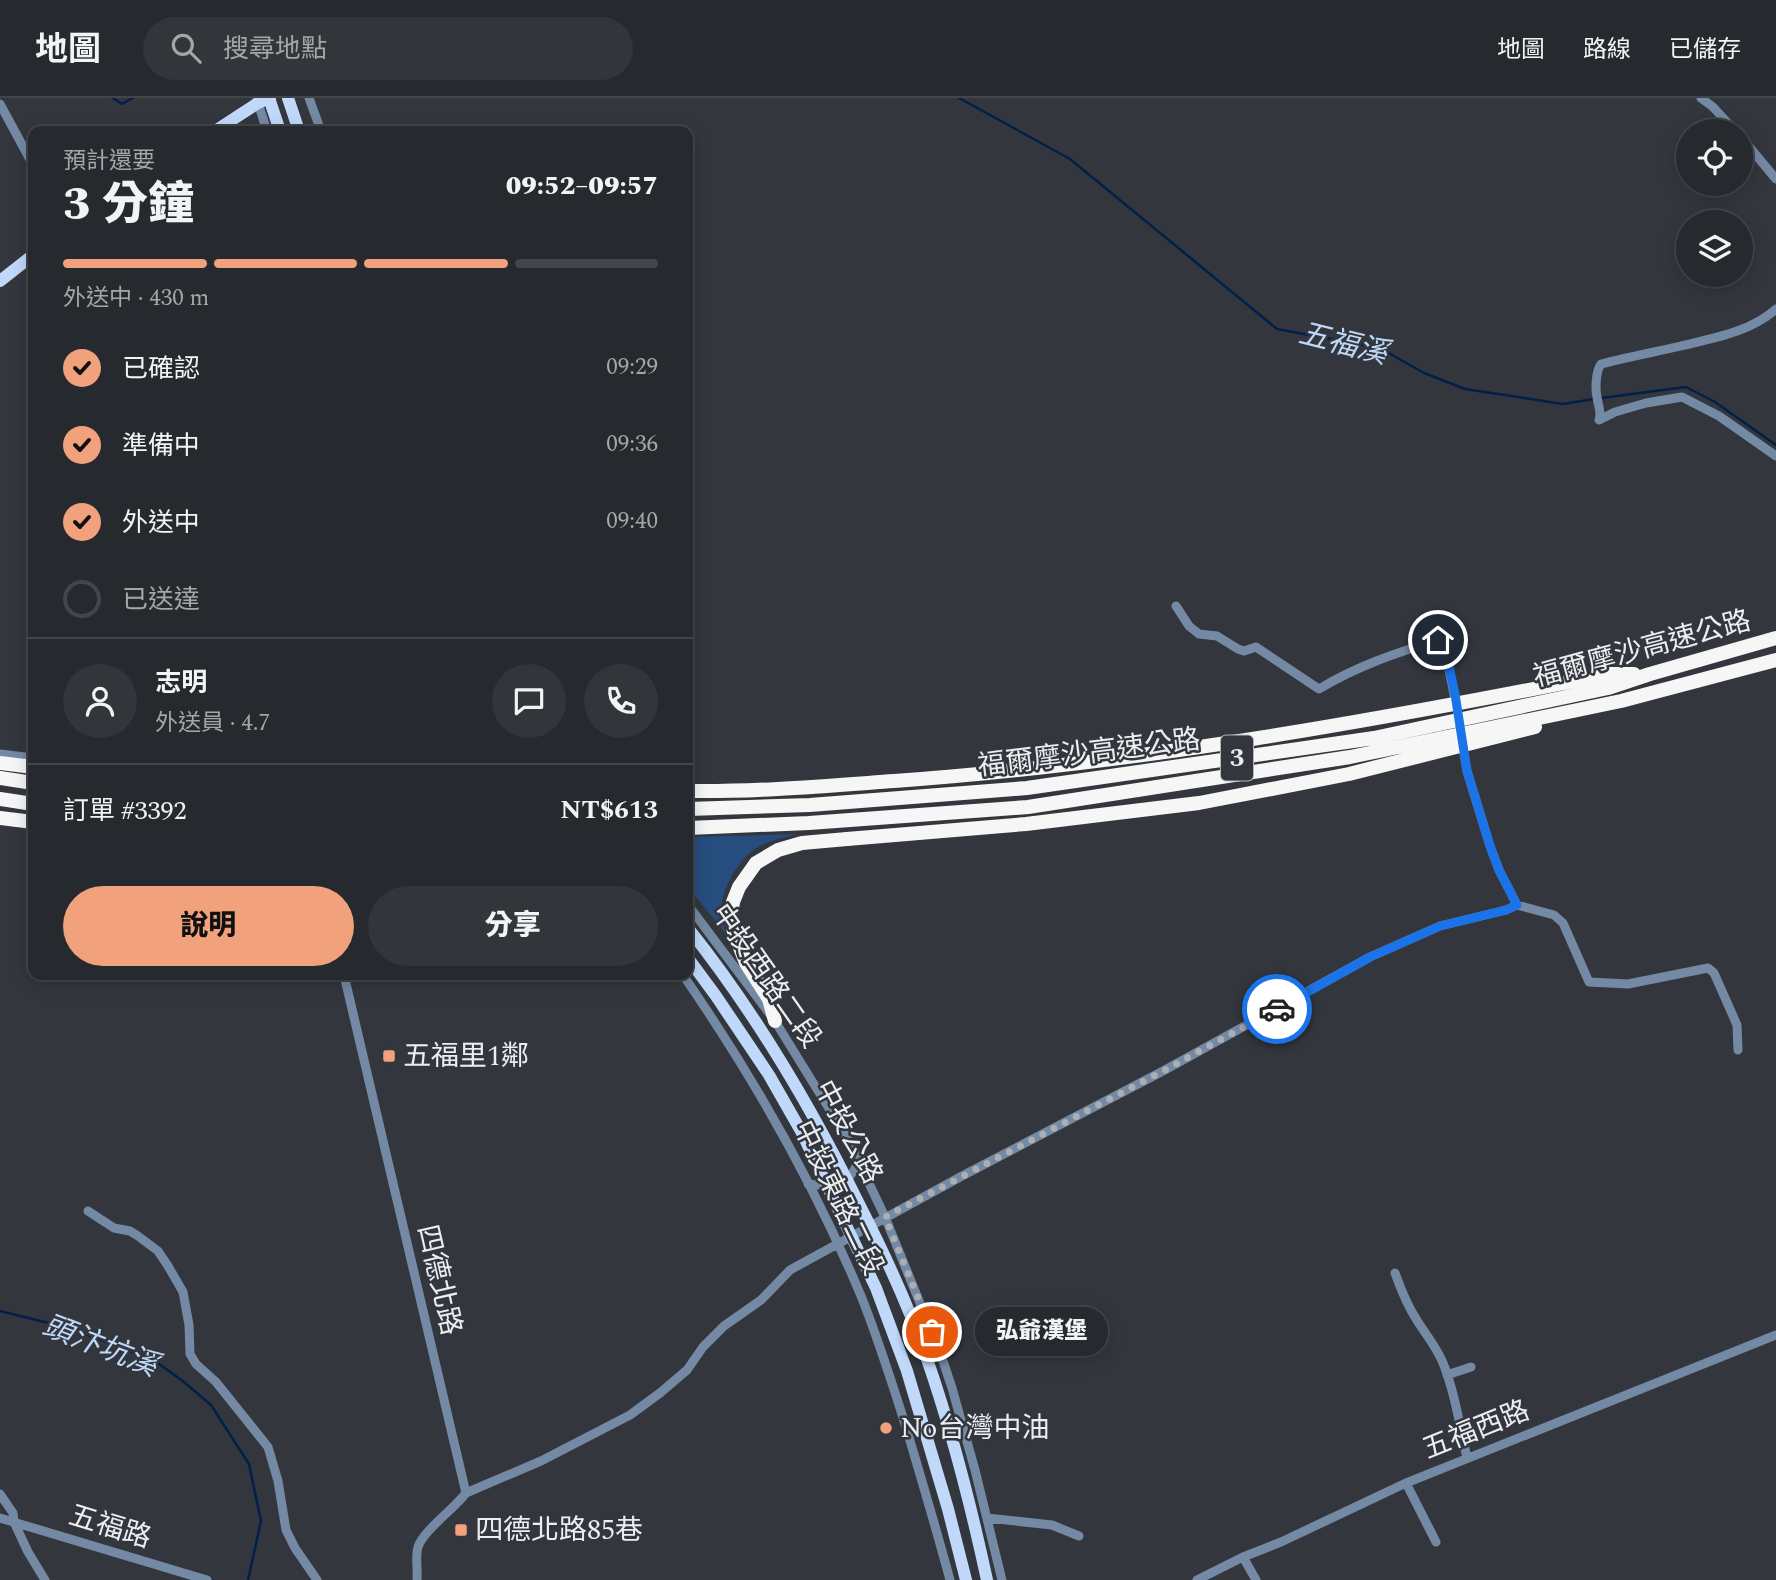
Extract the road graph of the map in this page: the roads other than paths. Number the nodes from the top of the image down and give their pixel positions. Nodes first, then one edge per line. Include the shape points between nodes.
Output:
1 (288, 98) edge
2 (309, 98) edge
3 (1701, 98) edge
4 (263, 99) edge
5 (0, 104) edge
6 (1724, 119) edge
7 (222, 126) edge
8 (266, 126) edge
9 (277, 126) edge
10 (297, 126) edge
11 (319, 126) edge
12 (1753, 151) edge
13 (28, 156) edge
14 (1776, 179) edge
15 (28, 259) edge
16 (0, 281) edge
17 (1775, 314) edge
18 (1776, 456) edge
19 (1176, 606) dead end
20 (1776, 638) edge
21 (1776, 660) edge
22 (1650, 674) junction
23 (1621, 701) junction
24 (0, 754) edge
25 (28, 757) edge
26 (0, 763) edge
27 (28, 766) edge
28 (0, 778) edge
29 (28, 782) edge
30 (693, 791) edge
31 (0, 799) edge
32 (28, 803) edge
33 (693, 809) edge
34 (0, 820) edge
35 (28, 823) edge
36 (693, 828) edge
37 (1517, 905) junction
38 (693, 912) edge
39 (693, 935) edge
40 (693, 965) edge
41 (345, 980) edge
42 (686, 980) edge
43 (775, 1021) junction
44 (1738, 1050) dead end
45 (858, 1162) junction
46 (808, 1184) junction
47 (88, 1211) dead end
48 (885, 1217) junction
49 (838, 1244) junction
50 (1395, 1273) dead end
51 (1776, 1335) edge
52 (1471, 1367) dead end
53 (1447, 1375) junction
54 (1467, 1458) junction
55 (1406, 1483) junction
56 (466, 1493) junction
57 (0, 1494) edge
58 (0, 1518) edge
59 (987, 1518) junction
60 (14, 1522) junction
61 (1079, 1536) dead end
62 (1436, 1542) dead end
63 (1243, 1557) junction
64 (45, 1580) edge
65 (207, 1580) edge
66 (317, 1580) edge
67 (417, 1580) edge
68 (950, 1580) edge
69 (966, 1580) edge
70 (987, 1580) edge
71 (1002, 1580) edge
72 (1197, 1580) edge
73 (1256, 1580) edge

1 - 10 main road
2 - 11 street
3 - 6 street
4 - 7 main road
4 - 8 street
4 - 9 main road, bridge
5 - 13 street
12 - 14 street
15 - 16 main road
17 - 18 street via 1739,331 1601,364 1596,396 1599,420 1646,403 1682,397 1719,415
19 - 37 street via 1199,634 1217,636 1244,651 1256,647 1319,689 1396,653 1441,641 1467,771 1490,846
20 - 22 highway, 福爾摩沙高速公路 / 3, bridge
21 - 23 highway, 福爾摩沙高速公路 / 3, bridge
22 - 30 highway, bridge via 1610,674 1360,721 1040,769
22 - 33 highway, 福爾摩沙高速公路 / 3, bridge via 1608,688 1374,738 1027,788
23 - 36 highway, 福爾摩沙高速公路 / 3, bridge via 1350,757 1028,807
23 - 43 highway, bridge via 1406,761 1199,803 1026,824 802,843 778,850 749,872 731,914 746,963 769,999
24 - 25 street
26 - 27 highway
28 - 29 highway
31 - 32 highway
34 - 35 highway
37 - 44 street via 1554,915 1563,923 1589,982 1628,984 1708,968 1737,1025
37 - 48 street via 1440,926 1370,957
38 - 43 street, 中投西路二段
39 - 70 main road, 中投公路, bridge via 760,1027 823,1131 894,1276 927,1359 970,1504
40 - 69 main road, 中投公路, bridge via 795,1120 876,1288 906,1371
41 - 56 street, 四德北路
42 - 46 street, 中投東路二段 via 729,1042
43 - 45 street, 中投西路二段
45 - 46 street via 841,1184
45 - 48 street, 中投西路二段
46 - 49 street, 中投東路二段
47 - 66 street via 114,1228 130,1231 158,1251 168,1266 183,1292 190,1354 268,1447 286,1530
48 - 49 street
48 - 59 street, 中投西路二段 via 941,1355
49 - 56 street via 790,1270 761,1300 724,1326 687,1370 630,1415
49 - 68 street, 中投東路二段 via 891,1380
50 - 53 street via 1403,1297
51 - 54 street, 五福西路
52 - 53 street
53 - 54 street
54 - 55 street, 五福西路
55 - 62 street
55 - 63 street, 五福西路
56 - 67 street via 419,1544
57 - 60 street
58 - 60 street, 五福路
59 - 61 street via 1052,1525
59 - 71 street, 中投西路二段
60 - 64 street
60 - 65 street, 五福路
63 - 72 street, 五福西路
63 - 73 street

